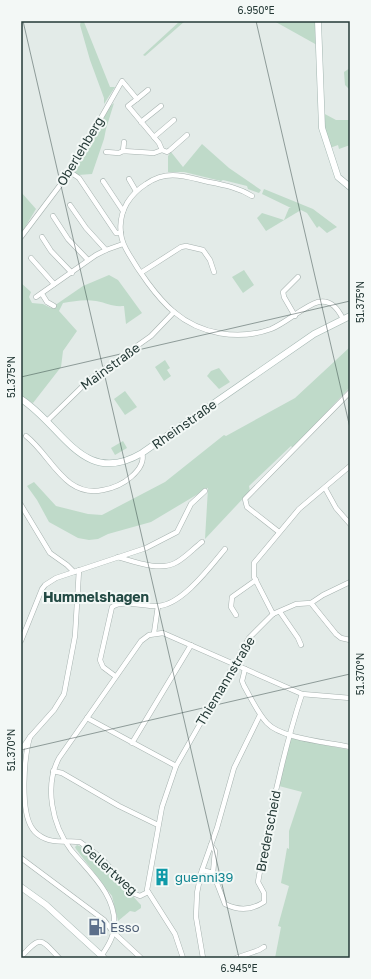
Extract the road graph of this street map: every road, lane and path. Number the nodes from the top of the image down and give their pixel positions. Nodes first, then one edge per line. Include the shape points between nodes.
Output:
1 (318, 21) edge
2 (148, 90) dead end
3 (137, 99) junction
4 (161, 106) dead end
5 (174, 120) dead end
6 (141, 122) junction
7 (187, 135) dead end
8 (154, 137) junction
9 (124, 142) dead end
10 (162, 150) junction
11 (123, 151) junction
12 (106, 152) dead end
13 (70, 172) junction
14 (129, 179) dead end
15 (103, 181) dead end
16 (350, 187) edge
17 (136, 191) junction
18 (252, 196) dead end
19 (70, 205) dead end
20 (123, 210) junction
21 (53, 216) dead end
22 (121, 233) junction
23 (21, 237) edge
24 (42, 237) dead end
25 (123, 244) junction
26 (106, 250) junction
27 (31, 258) dead end
28 (88, 260) junction
29 (142, 272) junction
30 (214, 272) dead end
31 (72, 273) junction
32 (298, 277) dead end
33 (54, 284) junction
34 (42, 294) junction
35 (36, 297) dead end
36 (54, 306) dead end
37 (174, 312) junction
38 (296, 316) junction
39 (350, 316) edge
40 (344, 319) junction
41 (350, 392) edge
42 (21, 400) edge
43 (48, 420) junction
44 (26, 436) dead end
45 (142, 453) junction
46 (350, 466) edge
47 (325, 488) junction
48 (205, 491) dead end
49 (21, 505) edge
50 (350, 524) edge
51 (279, 532) junction
52 (202, 542) dead end
53 (225, 549) dead end
54 (118, 557) junction
55 (79, 570) junction
56 (74, 572) junction
57 (256, 580) junction
58 (350, 582) edge
59 (311, 603) junction
60 (158, 606) junction
61 (280, 612) junction
62 (273, 614) junction
63 (236, 615) dead end
64 (154, 633) junction
65 (350, 640) edge
66 (21, 641) edge
67 (191, 645) junction
68 (301, 646) dead end
69 (234, 664) junction
70 (245, 669) junction
71 (114, 676) junction
72 (302, 694) junction
73 (350, 698) edge
74 (260, 715) junction
75 (87, 718) junction
76 (289, 734) junction
77 (30, 737) junction
78 (132, 743) junction
79 (350, 747) edge
80 (21, 750) edge
81 (176, 766) junction
82 (53, 770) junction
83 (158, 825) junction
84 (66, 842) junction
85 (211, 845) junction
86 (21, 858) edge
87 (202, 870) junction
88 (213, 873) junction
89 (21, 887) edge
90 (148, 892) junction
91 (113, 932) junction
92 (264, 947) dead end
93 (21, 957) edge
94 (102, 957) edge
95 (59, 958) edge
96 (142, 958) edge
97 (183, 958) edge
98 (203, 958) edge
99 (236, 958) edge

1 - 16 street via 322,128 338,177
2 - 3 street
3 - 6 street via 128,106
3 - 13 street, Oberlehberg via 122,81
4 - 6 street
5 - 8 street
6 - 8 street
7 - 10 street, Oberlehberg via 167,152
8 - 10 street
9 - 11 street
10 - 11 street, Oberlehberg via 154,153
11 - 12 street, Oberlehberg
13 - 22 street via 80,178 116,233
13 - 23 street, Oberlehberg
14 - 17 street
15 - 20 street
17 - 18 street via 157,177 173,174 242,189
17 - 20 street
19 - 26 street
20 - 22 street
21 - 28 street via 68,239
22 - 25 street
24 - 31 street via 51,251
25 - 26 street
25 - 29 street
26 - 28 street
27 - 33 street
28 - 31 street
29 - 30 street via 186,246 203,250
29 - 37 street
31 - 33 street
32 - 38 street via 283,292
33 - 34 street
34 - 35 street
34 - 36 street via 47,302
37 - 38 street via 200,328 235,335 266,331
37 - 43 street, Mainstraße via 152,336 81,386
38 - 40 street via 315,303 324,302 336,307
39 - 40 street, Rheinstraße
40 - 45 street, Rheinstraße via 314,334
41 - 51 street via 245,500 247,507
42 - 43 street, Rheinstraße
43 - 45 street, Rheinstraße via 73,449 91,460 116,463
44 - 45 street via 34,442 64,479 72,485 90,490 110,489 126,481 134,475 142,462
46 - 47 street
47 - 50 street via 336,508
47 - 51 street via 298,509
48 - 54 street via 191,504 177,532 146,548
49 - 56 street via 50,553 68,564
51 - 57 street via 254,563 253,573
52 - 54 street via 178,562 170,565 156,566
53 - 60 street via 186,592 176,600
54 - 55 street
55 - 56 street
55 - 77 street via 75,636 65,690 54,710
56 - 66 street via 45,585
57 - 62 street
57 - 63 street via 232,597 231,607
58 - 59 street
59 - 61 street via 296,604
59 - 65 street via 336,634
60 - 64 street
60 - 71 street via 119,604 112,608 100,660 103,667
61 - 62 street
61 - 68 street
62 - 69 street, Thiemannstraße via 249,638
64 - 67 street via 163,633
64 - 71 street via 141,641
67 - 69 street
67 - 78 street
69 - 70 street
69 - 81 street, Thiemannstraße
70 - 72 street
70 - 74 street via 242,681
71 - 75 street
72 - 73 street
72 - 76 street
74 - 76 street via 274,729
74 - 85 street via 234,768
75 - 78 street
75 - 82 street
76 - 79 street
76 - 88 street, Brederscheid via 271,808 258,882 264,893 264,902 244,909 225,904
77 - 80 street
77 - 84 street via 24,767 26,806 32,828 47,839 59,843
78 - 81 street
81 - 83 street, Thiemannstraße
82 - 83 street
82 - 84 street via 51,798
83 - 90 street, Thiemannstraße
84 - 90 street, Gellertweg via 80,842 100,857 135,894 140,896
84 - 91 street via 105,891 112,910
85 - 87 street
85 - 88 street via 215,851
86 - 91 street via 104,920
87 - 88 street
87 - 98 street via 197,893 196,917
89 - 94 street via 46,905
90 - 97 street, Gellertweg via 175,934
91 - 94 street
91 - 96 street
92 - 99 street
93 - 95 street via 38,941 44,943

